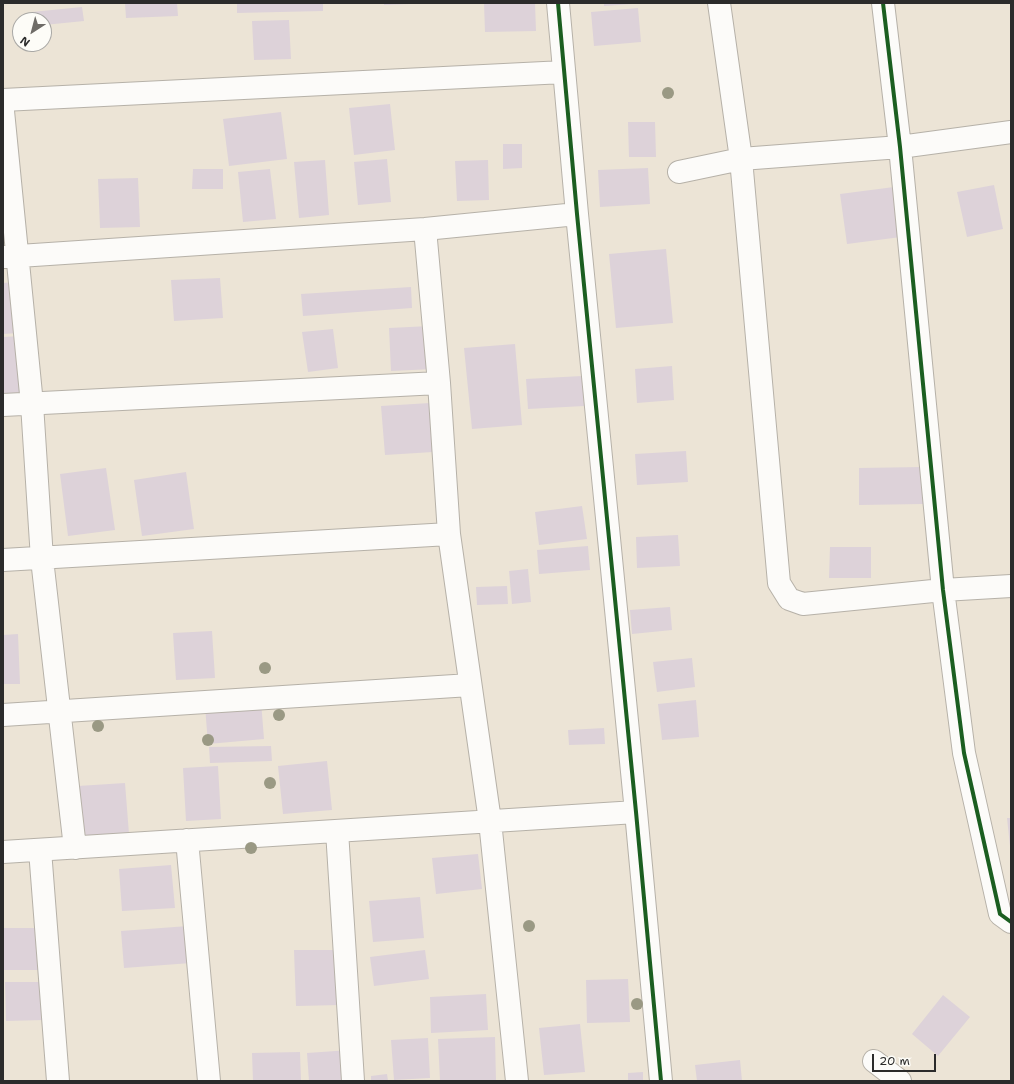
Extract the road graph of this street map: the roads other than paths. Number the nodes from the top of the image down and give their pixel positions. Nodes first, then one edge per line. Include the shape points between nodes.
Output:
1 (558, 3) edge
2 (718, 3) edge
3 (883, 3) edge
4 (564, 72) junction
5 (3, 100) edge
6 (3, 111) edge
7 (1011, 132) edge
8 (900, 147) junction
9 (741, 159) junction
10 (679, 172) dead end
11 (577, 214) junction
12 (425, 229) junction
13 (11, 257) edge
14 (439, 383) junction
15 (32, 404) junction
16 (3, 405) edge
17 (449, 534) junction
18 (42, 559) junction
19 (3, 560) edge
20 (1011, 586) edge
21 (943, 590) junction
22 (470, 685) junction
23 (59, 711) junction
24 (3, 715) edge
25 (636, 812) junction
26 (490, 821) junction
27 (337, 831) junction
28 (187, 840) junction
29 (75, 848) junction
30 (40, 850) junction
31 (3, 852) edge
32 (1011, 922) edge
33 (874, 1061) dead end
34 (58, 1081) edge
35 (209, 1081) edge
36 (353, 1081) edge
37 (517, 1081) edge
38 (660, 1081) edge
39 (900, 1081) edge

1 - 4 street
2 - 9 street
3 - 8 street
4 - 5 street
4 - 11 street
6 - 13 street
7 - 8 street
8 - 9 street
8 - 21 street
9 - 10 street
9 - 21 street via 779,583 789,599 804,604
11 - 12 street
11 - 25 street
12 - 13 street
12 - 14 street
13 - 15 street
14 - 15 street
14 - 17 street
15 - 16 street
15 - 18 street
17 - 18 street
17 - 22 street
18 - 19 street
18 - 23 street
20 - 21 street
21 - 32 street via 964,753 1000,914
22 - 23 street
22 - 26 street
23 - 24 street
23 - 29 street
25 - 26 street
25 - 38 street
26 - 27 street
26 - 37 street
27 - 28 street
27 - 36 street
28 - 29 street
28 - 35 street
29 - 30 street
30 - 31 street
30 - 34 street
33 - 39 street

